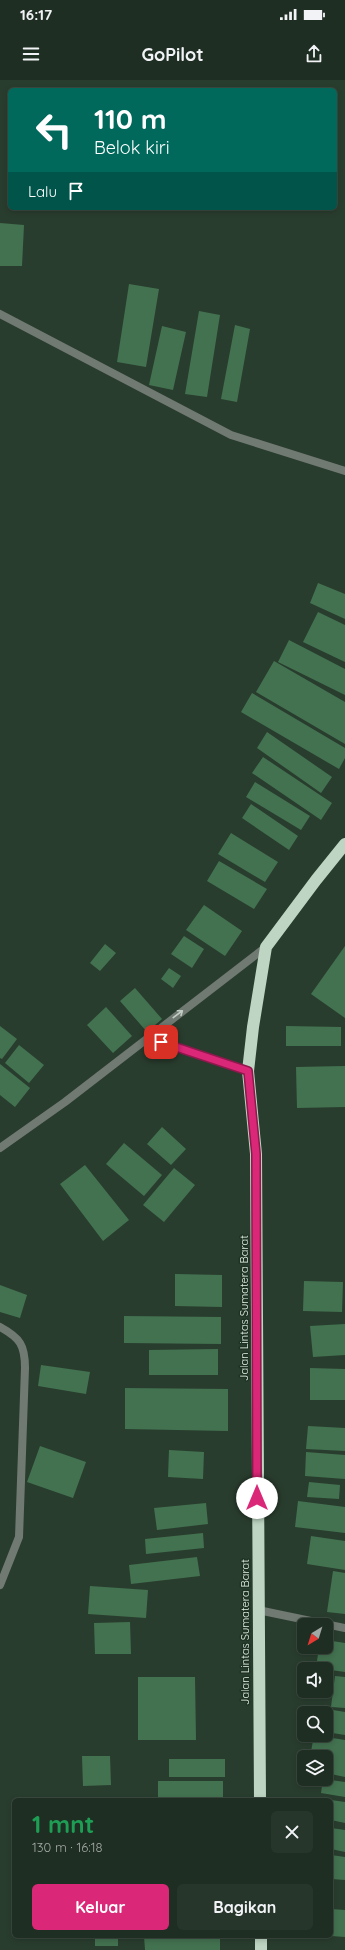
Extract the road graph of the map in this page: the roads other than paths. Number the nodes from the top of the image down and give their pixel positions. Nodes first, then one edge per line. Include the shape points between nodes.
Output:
1 (0, 314) edge
2 (345, 471) edge
3 (345, 844) edge
4 (266, 947) junction
5 (146, 1038) junction
6 (248, 1071) junction
7 (0, 1148) edge
8 (0, 1327) edge
9 (0, 1585) edge
10 (258, 1610) junction
11 (345, 1628) edge
12 (260, 1798) edge
13 (261, 1938) edge
14 (261, 1950) edge

1 - 2 street via 231,435
3 - 4 highway, Jalan Lintas Sumatera Barat
5 -> 4 street
4 - 6 highway, Jalan Lintas Sumatera Barat
5 - 6 street
5 - 7 street via 65,1102
6 - 10 highway, Jalan Lintas Sumatera Barat via 256,1154
8 - 9 street via 21,1342 25,1354 19,1537
10 - 11 street
10 - 12 highway, Jalan Lintas Sumatera Barat
13 - 14 highway

